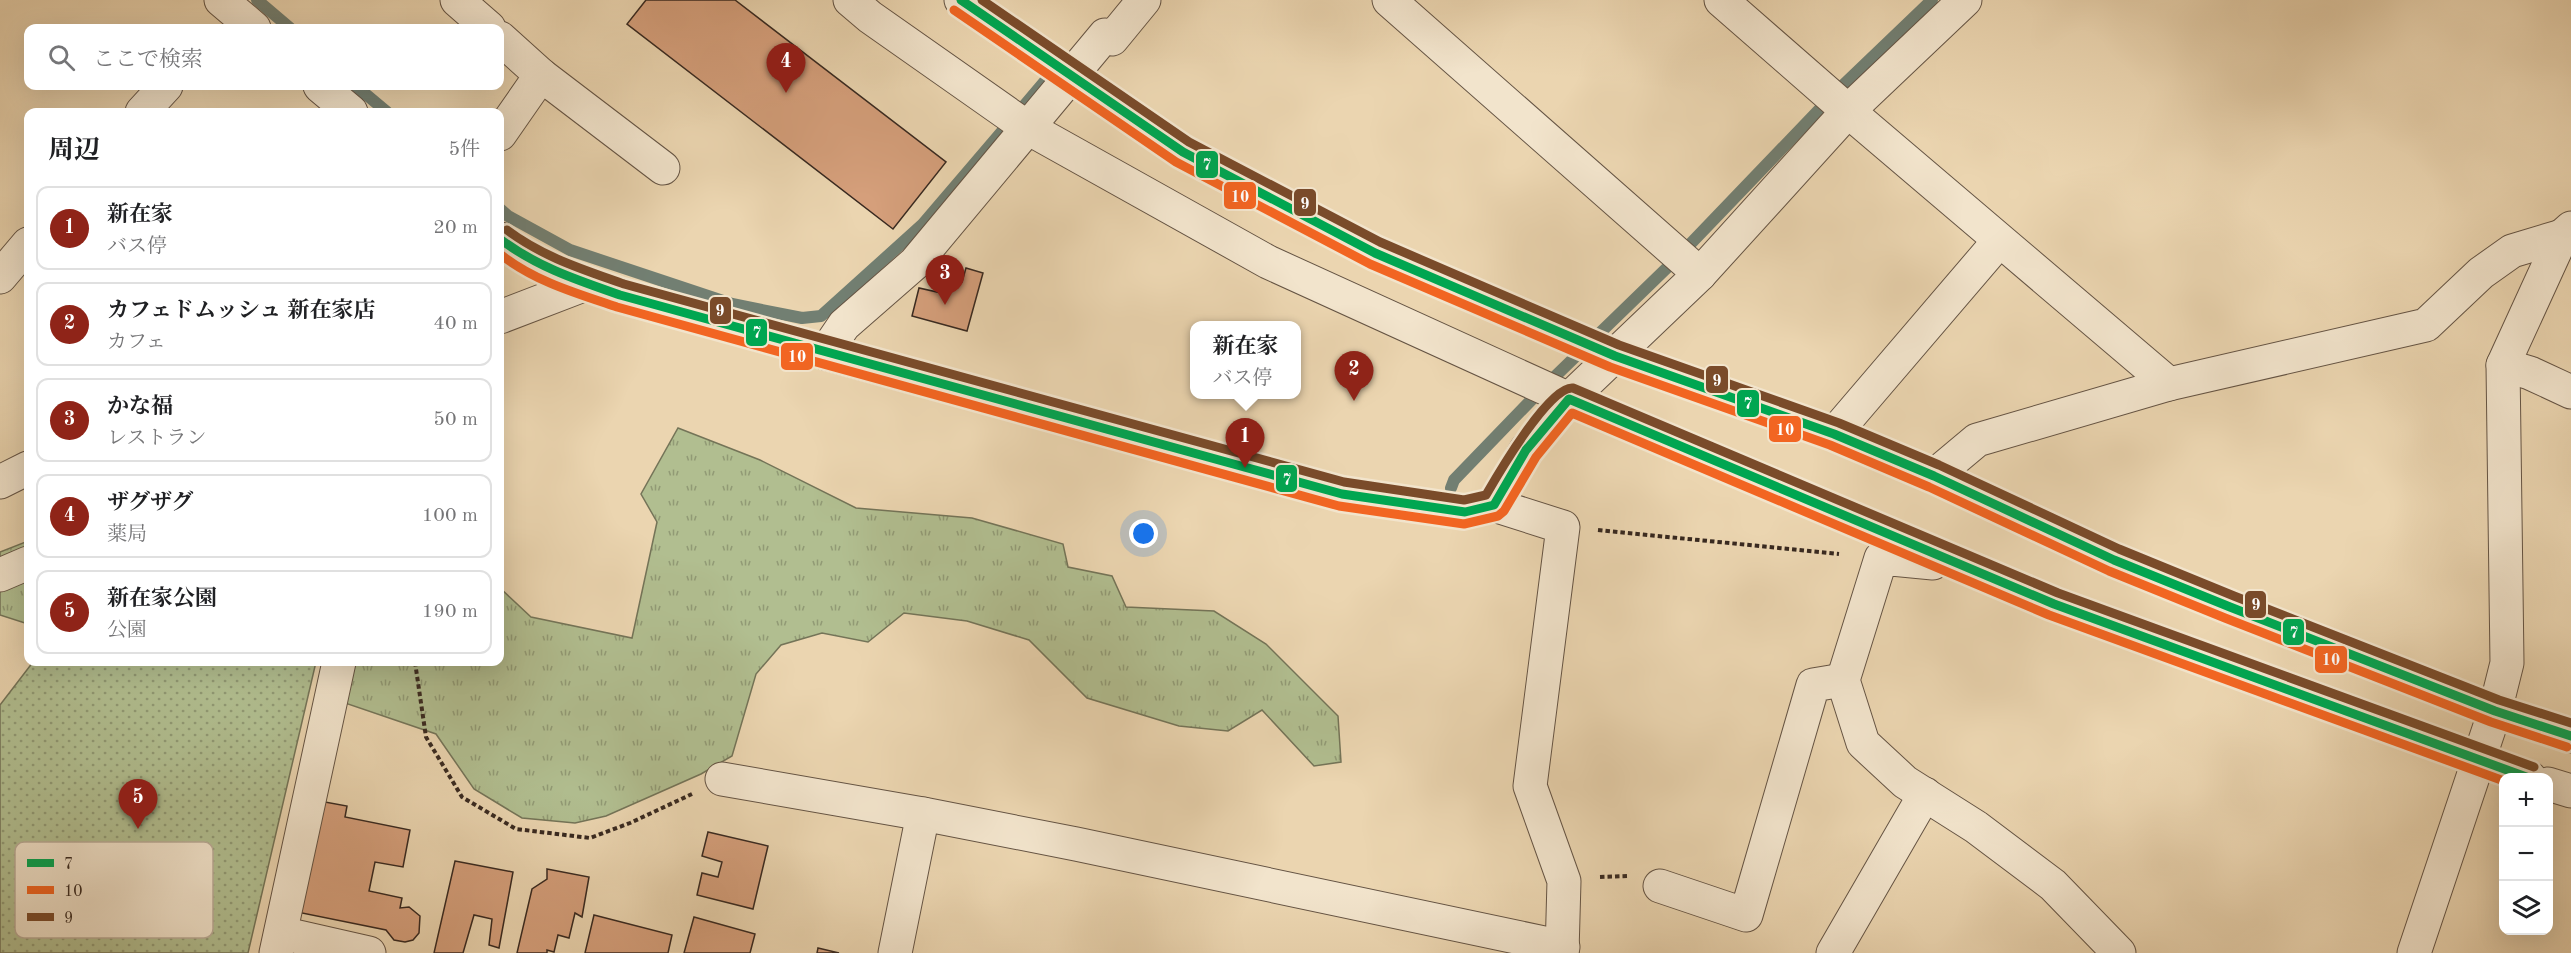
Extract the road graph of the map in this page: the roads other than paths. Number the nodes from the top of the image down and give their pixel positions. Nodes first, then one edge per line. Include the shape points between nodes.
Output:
1 (457, 0) edge
2 (850, 0) edge
3 (961, 0) edge
4 (1120, 0) edge
5 (1144, 0) edge
6 (1389, 0) edge
7 (1721, 0) edge
8 (1965, 0) edge
9 (484, 24) edge
10 (1105, 35) junction
11 (504, 42) edge
12 (541, 75) junction
13 (1071, 75) junction
14 (162, 90) edge
15 (325, 90) edge
16 (1836, 101) junction
17 (146, 108) edge
18 (346, 108) edge
19 (504, 128) edge
20 (1028, 128) junction
21 (663, 168) dead end
22 (2566, 232) edge
23 (1999, 241) junction
24 (504, 242) edge
25 (24, 249) edge
26 (1700, 274) junction
27 (0, 277) edge
28 (586, 284) junction
29 (504, 316) edge
30 (825, 353) junction
31 (1615, 356) junction
32 (2503, 365) junction
33 (2162, 378) junction
34 (2571, 392) edge
35 (1569, 399) junction
36 (1834, 434) junction
37 (24, 470) edge
38 (1935, 476) junction
39 (0, 482) edge
40 (1494, 505) junction
41 (24, 565) edge
42 (1965, 566) junction
43 (0, 575) edge
44 (338, 666) edge
45 (1843, 680) junction
46 (2494, 711) junction
47 (2571, 736) edge
48 (2478, 760) junction
49 (2518, 773) edge
50 (722, 779) road end
51 (2553, 786) edge
52 (2571, 791) edge
53 (1925, 794) junction
54 (923, 814) junction
55 (1660, 886) road end
56 (279, 943) edge
57 (1563, 950) edge
58 (369, 953) edge
59 (894, 953) edge
60 (1833, 953) edge
61 (2120, 953) edge
62 (2414, 953) edge

1 - 9 street
2 - 20 street
3 - 13 street
4 - 10 street via 1097,28
5 - 10 street via 1112,39
6 - 26 street
7 - 16 street
8 - 16 street
10 - 13 street
11 - 12 street
12 - 19 street
12 - 21 street
13 - 20 street
13 - 31 street via 1184,152 1365,248
14 - 17 street
15 - 18 street
16 - 23 street
16 - 26 street
20 - 30 street via 915,263 844,325
20 - 35 street via 1268,262
22 - 32 street
22 - 33 street via 2512,251 2419,327
23 - 33 street
23 - 36 street
24 - 28 street via 555,273
25 - 27 street
26 - 31 street
28 - 29 street
28 - 30 street
30 - 40 street via 1342,494 1465,512
31 - 35 street
31 - 36 street
32 - 34 street
32 - 46 street via 2507,663
33 - 38 street via 1977,440
35 - 40 street via 1526,450
35 - 42 street
36 - 38 street
37 - 39 street
38 - 46 street via 2114,560
40 - 57 street via 1563,526 1530,786 1564,881
41 - 43 street
42 - 45 street via 1881,558
42 - 48 street via 2167,647
44 - 56 street
45 - 53 street via 1863,743 1905,782
45 - 55 street via 1813,685 1746,915
46 - 47 street
46 - 48 street
48 - 49 street
48 - 62 street
50 - 54 street
51 - 52 street
53 - 60 street
53 - 61 street via 2053,885
54 - 57 street
54 - 59 street
56 - 58 street

